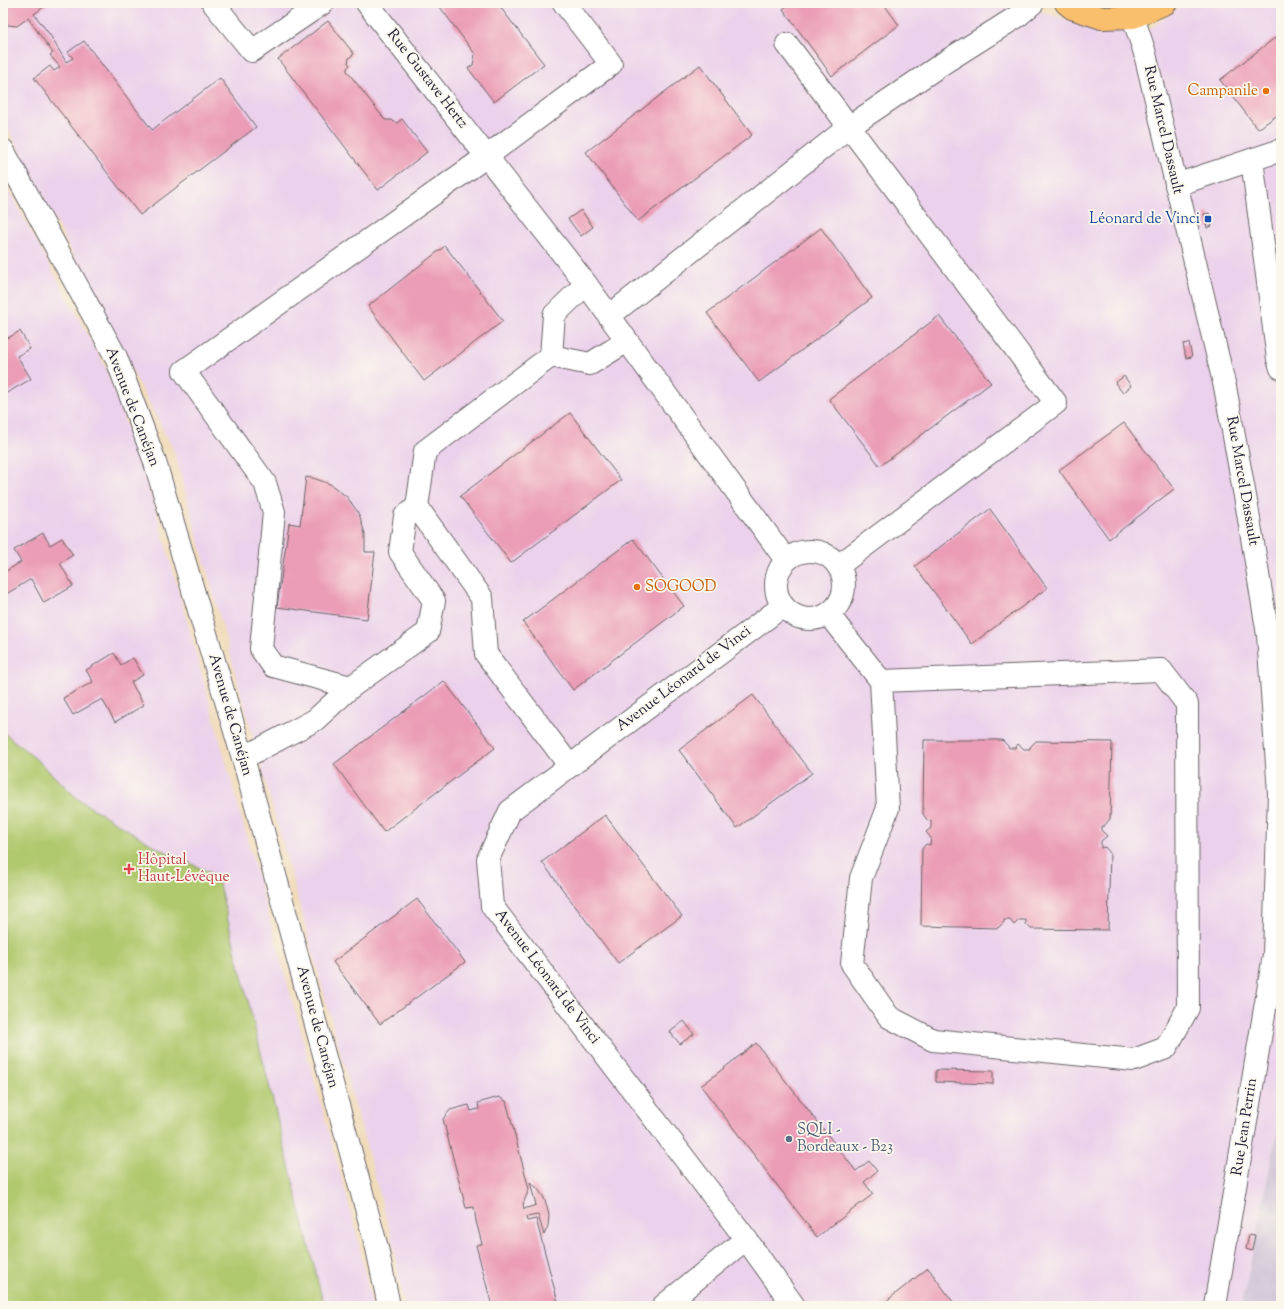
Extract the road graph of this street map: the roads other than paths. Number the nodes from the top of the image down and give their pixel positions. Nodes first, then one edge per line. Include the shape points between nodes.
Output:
1 (214, 3) edge
2 (324, 3) edge
3 (367, 3) edge
4 (564, 3) edge
5 (1033, 3) edge
6 (1066, 3) edge
7 (1166, 3) edge
8 (1133, 17) junction
9 (787, 44) dead end
10 (849, 127) junction
11 (3, 150) edge
12 (1281, 150) edge
13 (487, 156) junction
14 (1252, 160) junction
15 (1176, 185) junction
16 (586, 284) junction
17 (609, 316) junction
18 (627, 341) junction
19 (551, 356) junction
20 (1281, 368) edge
21 (417, 508) junction
22 (786, 560) junction
23 (838, 566) junction
24 (783, 606) junction
25 (828, 614) junction
26 (881, 681) junction
27 (351, 687) junction
28 (243, 758) junction
29 (569, 765) junction
30 (1277, 955) edge
31 (746, 1239) junction
32 (389, 1306) edge
33 (663, 1306) edge
34 (794, 1306) edge
35 (1215, 1306) edge

1 - 2 street via 252,51
3 - 13 street, Rue Gustave Hertz
4 - 13 street via 611,64
5 - 10 street via 1018,16
6 - 8 main road via 1072,8 1102,18
7 - 8 main road
8 - 15 street, Rue Marcel Dassault via 1144,50
9 - 10 street
10 - 17 street
10 - 23 street via 1056,403
11 - 28 street, Avenue de Canéjan via 116,357 154,459
12 - 14 street
13 - 16 street, Rue Gustave Hertz
13 - 27 street via 184,371 265,483 274,512 261,649 273,666
14 - 15 street
14 - 20 street
15 - 30 street, Rue Marcel Dassault via 1225,387 1268,635 1279,793
16 - 17 street, Rue Gustave Hertz
16 - 19 street via 554,315
17 - 18 street, Rue Gustave Hertz
18 - 19 street via 590,364
18 - 22 street, Rue Gustave Hertz
19 - 21 street via 425,451
21 - 27 street via 405,516 400,552 434,602 428,632
21 - 29 street via 482,598 486,654
22 - 23 street via 803,552 818,552 831,558
22 - 24 street via 776,580 777,595
23 - 25 street via 844,589 839,603
24 - 25 street via 791,614 806,619
24 - 29 street, Avenue Léonard de Vinci
25 - 26 street
26 - 26 street via 1161,670 1187,704 1188,1008 1166,1048 1134,1060 933,1040 889,1017 852,964 861,878 888,808
27 - 28 street via 315,720
28 - 32 street, Avenue de Canéjan via 377,1248
29 - 31 street, Avenue Léonard de Vinci via 510,811 488,859 492,906
30 - 35 street, Rue Jean Perrin
31 - 33 street
31 - 34 street, Avenue Léonard de Vinci

